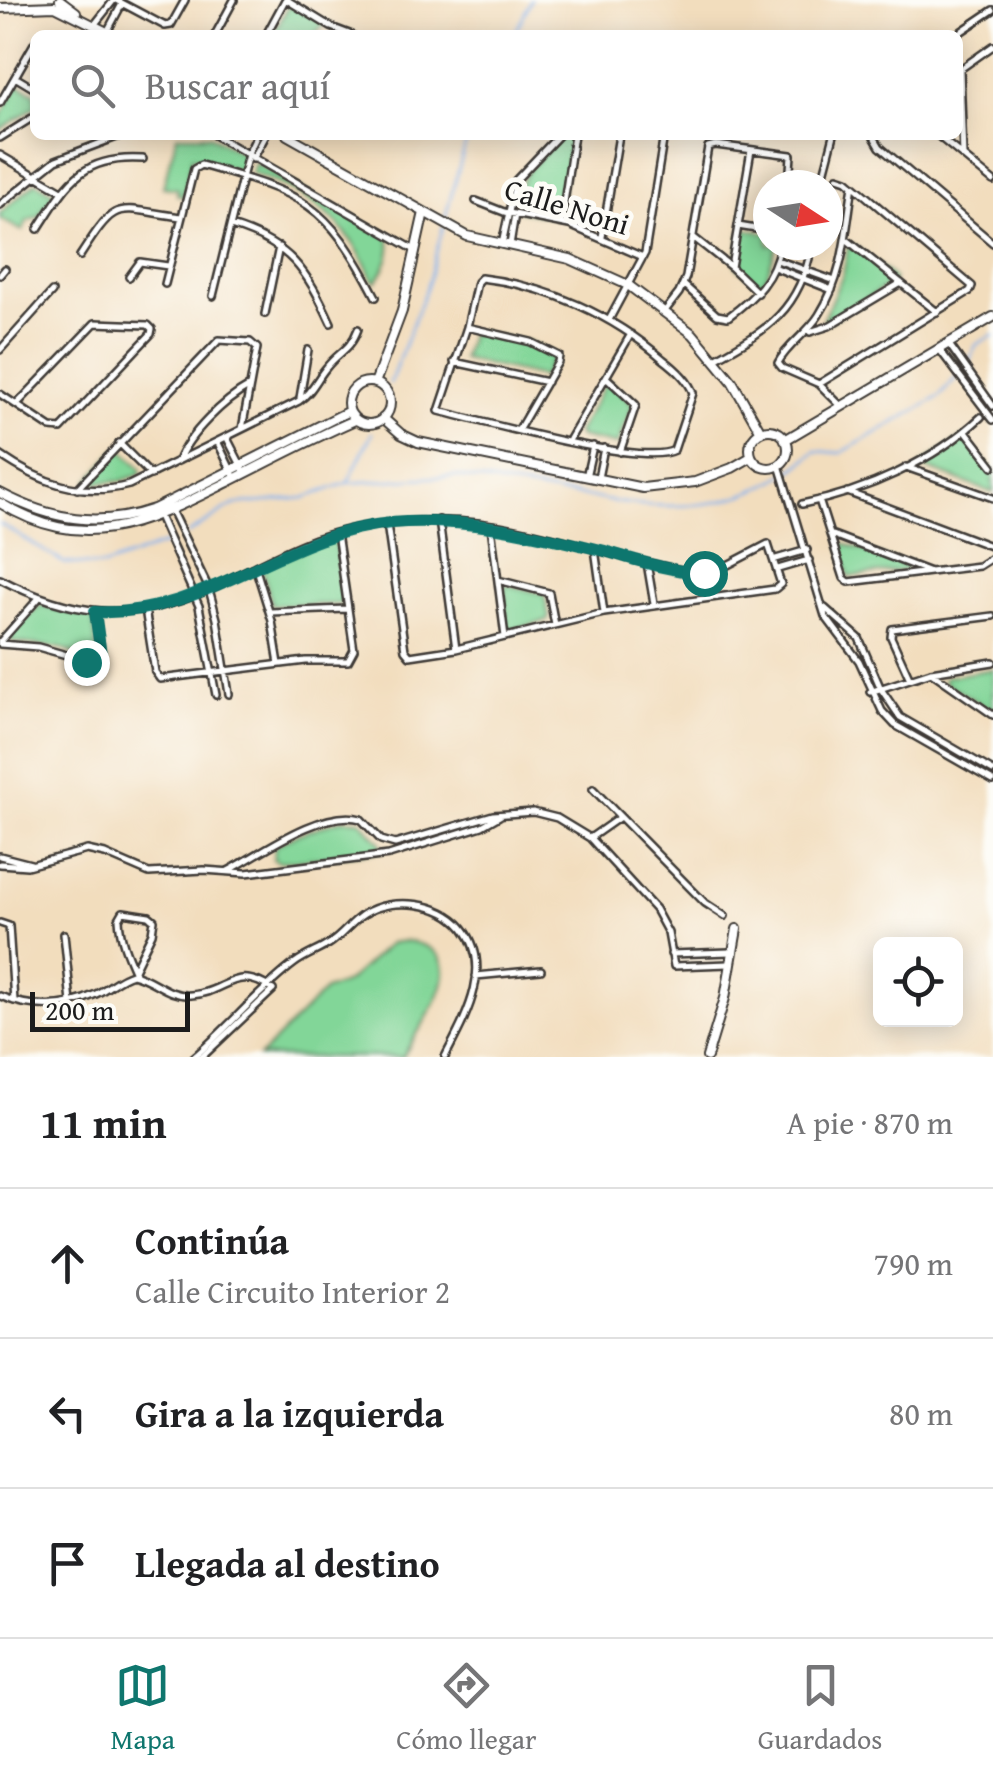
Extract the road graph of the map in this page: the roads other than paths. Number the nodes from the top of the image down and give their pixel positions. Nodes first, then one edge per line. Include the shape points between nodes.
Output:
1 (60, 0) edge
2 (138, 0) edge
3 (185, 0) edge
4 (234, 0) edge
5 (286, 0) edge
6 (117, 1) edge
7 (0, 8) edge
8 (132, 10) junction
9 (993, 10) edge
10 (84, 18) junction
11 (95, 24) junction
12 (331, 27) junction
13 (105, 30) edge
14 (111, 30) edge
15 (218, 30) edge
16 (269, 30) edge
17 (328, 30) edge
18 (339, 30) edge
19 (963, 30) edge
20 (993, 46) edge
21 (30, 51) edge
22 (963, 66) edge
23 (15, 77) junction
24 (30, 86) edge
25 (0, 103) edge
26 (30, 119) edge
27 (0, 138) edge
28 (108, 140) edge
29 (222, 140) edge
30 (256, 140) edge
31 (263, 140) edge
32 (296, 140) edge
33 (553, 140) edge
34 (573, 140) edge
35 (619, 140) edge
36 (662, 140) edge
37 (833, 140) edge
38 (876, 140) edge
39 (943, 140) edge
40 (961, 140) edge
41 (751, 150) junction
42 (0, 155) edge
43 (962, 156) junction
44 (250, 158) junction
45 (143, 159) dead end
46 (791, 170) edge
47 (826, 170) edge
48 (33, 176) junction
49 (244, 178) junction
50 (843, 180) edge
51 (993, 181) edge
52 (853, 185) junction
53 (62, 191) junction
54 (476, 202) dead end
55 (0, 205) edge
56 (424, 212) junction
57 (513, 213) junction
58 (181, 217) junction
59 (561, 223) junction
60 (232, 226) junction
61 (738, 226) junction
62 (753, 228) edge
63 (38, 229) dead end
64 (602, 237) junction
65 (693, 237) junction
66 (845, 239) junction
67 (992, 241) edge
68 (506, 245) junction
69 (279, 247) junction
70 (415, 250) junction
71 (80, 256) dead end
72 (644, 257) junction
73 (777, 260) edge
74 (809, 260) edge
75 (776, 264) junction
76 (168, 266) junction
77 (732, 266) junction
78 (806, 271) junction
79 (129, 277) dead end
80 (803, 279) junction
81 (836, 281) junction
82 (902, 282) junction
83 (164, 284) dead end
84 (628, 285) junction
85 (684, 285) junction
86 (833, 290) junction
87 (52, 292) dead end
88 (758, 293) junction
89 (214, 296) dead end
90 (376, 297) dead end
91 (665, 310) junction
92 (938, 312) junction
93 (265, 314) dead end
94 (993, 317) edge
95 (610, 320) junction
96 (330, 323) dead end
97 (467, 327) junction
98 (358, 329) dead end
99 (807, 332) junction
100 (631, 334) junction
101 (948, 343) junction
102 (939, 349) junction
103 (0, 350) edge
104 (308, 350) dead end
105 (716, 359) junction
106 (454, 362) junction
107 (959, 369) junction
108 (608, 378) junction
109 (546, 382) junction
110 (969, 382) junction
111 (376, 383) junction
112 (819, 384) junction
113 (250, 386) junction
114 (0, 394) edge
115 (299, 401) junction
116 (17, 404) junction
117 (993, 406) edge
118 (842, 407) junction
119 (349, 411) junction
120 (383, 418) junction
121 (981, 418) dead end
122 (356, 420) junction
123 (993, 420) edge
124 (242, 429) junction
125 (519, 430) junction
126 (966, 431) junction
127 (761, 432) junction
128 (227, 438) junction
129 (569, 440) junction
130 (785, 440) junction
131 (119, 442) junction
132 (218, 443) junction
133 (593, 446) junction
134 (604, 448) junction
135 (620, 452) junction
136 (0, 455) edge
137 (751, 457) junction
138 (178, 461) junction
139 (993, 466) edge
140 (906, 467) junction
141 (780, 469) junction
142 (238, 472) junction
143 (152, 475) junction
144 (586, 479) junction
145 (597, 481) junction
146 (76, 489) junction
147 (0, 492) edge
148 (847, 492) junction
149 (993, 498) edge
150 (819, 500) junction
151 (0, 502) edge
152 (802, 504) dead end
153 (171, 510) junction
154 (159, 516) junction
155 (438, 520) junction
156 (387, 524) junction
157 (491, 526) junction
158 (337, 533) junction
159 (831, 534) junction
160 (993, 547) edge
161 (595, 549) junction
162 (806, 550) junction
163 (993, 557) edge
164 (775, 560) junction
165 (810, 560) junction
166 (647, 562) junction
167 (255, 566) junction
168 (778, 569) junction
169 (933, 572) junction
170 (0, 579) edge
171 (498, 580) junction
172 (208, 589) junction
173 (195, 595) junction
174 (38, 599) junction
175 (654, 604) junction
176 (822, 606) junction
177 (145, 609) junction
178 (348, 609) junction
179 (95, 612) junction
180 (270, 612) junction
181 (604, 613) junction
182 (993, 616) edge
183 (555, 625) junction
184 (505, 637) junction
185 (0, 643) edge
186 (456, 648) junction
187 (993, 662) edge
188 (278, 664) junction
189 (226, 670) junction
190 (213, 672) junction
191 (931, 672) junction
192 (910, 679) junction
193 (881, 689) junction
194 (870, 692) junction
195 (229, 694) dead end
196 (216, 695) dead end
197 (993, 715) edge
198 (993, 771) edge
199 (993, 781) edge
200 (593, 789) dead end
201 (501, 815) junction
202 (621, 816) junction
203 (590, 838) junction
204 (270, 847) junction
205 (0, 856) edge
206 (0, 864) edge
207 (31, 864) junction
208 (275, 868) junction
209 (228, 871) junction
210 (724, 916) dead end
211 (0, 923) edge
212 (737, 928) dead end
213 (64, 934) dead end
214 (695, 952) junction
215 (730, 952) junction
216 (671, 954) junction
217 (729, 964) junction
218 (696, 966) junction
219 (541, 970) dead end
220 (135, 972) junction
221 (476, 976) junction
222 (271, 988) junction
223 (0, 996) edge
224 (14, 1001) junction
225 (71, 1003) junction
226 (194, 1057) edge
227 (202, 1057) edge
228 (444, 1057) edge
229 (706, 1057) edge

1 - 10 street
2 - 8 street
3 - 8 street via 168,26
4 - 15 street
5 - 12 street
5 - 16 street
6 - 8 street
6 - 11 street
6 - 14 street
7 - 10 street via 43,5
9 - 19 street
10 - 11 street
11 - 13 street
12 - 17 street
12 - 18 street
20 - 22 street
21 - 23 street
23 - 24 street
23 - 25 street
26 - 27 street
28 - 48 street
29 - 44 street
30 - 44 street
31 - 44 street
32 - 56 street
33 - 57 street via 516,180
34 - 59 street
35 - 64 street
36 - 72 street
37 - 47 street
38 - 67 street
39 - 43 street
40 - 43 street
41 - 46 street via 792,155
41 - 61 street
41 - 65 street via 708,147
42 - 48 street
43 - 51 street
44 - 49 street
44 - 70 street
45 - 53 street via 92,165
48 - 53 street
48 - 55 street
49 - 58 street via 197,166
49 - 60 street
49 - 90 street via 290,193 328,221
50 - 52 street
52 - 66 street
52 - 92 street via 971,283 970,292
53 - 63 street
54 - 57 street, Calle Noni
56 - 68 street via 467,236
56 - 70 street
57 - 59 street, Calle Noni
57 - 68 street
58 - 71 street via 116,210
58 - 76 street
59 - 64 street, Calle Noni
60 - 69 street
60 - 89 street
61 - 62 street
61 - 77 street
64 - 72 street, Calle Noni
65 - 77 street
65 - 85 street
66 - 81 street
66 - 82 street
68 - 84 street via 570,260
69 - 93 street
69 - 96 street via 311,281
70 - 111 street
72 - 84 street
73 - 75 street
74 - 78 street
75 - 78 street
75 - 80 street
75 - 88 street
76 - 79 street via 140,262
76 - 83 street
77 - 88 street
78 - 80 street
78 - 81 street
80 - 86 street
80 - 105 street via 780,318
81 - 86 street
82 - 92 street
82 - 99 street via 825,329
84 - 91 street
84 - 95 street
85 - 88 street via 722,318
85 - 91 street
86 - 99 street
87 - 103 street
91 - 105 street
92 - 112 street
94 - 101 street
95 - 97 street via 554,294 484,278 477,282
95 - 100 street
97 - 106 street
97 - 109 street via 554,352 558,362
98 - 115 street via 352,345
99 - 112 street via 778,363
100 - 108 street
100 - 135 street via 693,393 671,453
101 - 102 street
101 - 107 street
102 - 107 street
102 - 118 street
104 - 115 street
105 - 127 street
106 - 109 street
106 - 125 street via 438,411
107 - 110 street
108 - 129 street
108 - 135 street via 636,405
109 - 125 street
110 - 117 street
110 - 123 street
111 - 119 street via 353,389
111 - 120 street via 390,402
112 - 118 street
113 - 124 street
113 - 131 street via 256,345 216,342
113 - 138 street via 192,439
114 - 116 street
115 - 124 street
116 - 116 street via 62,429 152,329 95,323
118 - 130 street
119 - 122 street
119 - 142 street
120 - 122 street
120 - 144 street via 418,442
121 - 126 street
122 - 142 street
124 - 128 street
125 - 129 street
126 - 139 street
126 - 140 street
127 - 130 street via 774,431
127 - 137 street via 752,440
128 - 132 street
128 - 142 street
129 - 133 street
130 - 141 street
131 - 143 street
131 - 146 street
132 - 138 street
132 - 142 street
133 - 134 street
133 - 144 street
134 - 135 street
134 - 145 street
136 - 146 street via 40,479
137 - 141 street
137 - 145 street via 677,486
138 - 143 street
140 - 148 street
140 - 149 street
141 - 162 street
142 - 147 street via 154,508 100,521 46,514
142 - 153 street
143 - 146 street via 119,488
144 - 145 street
148 - 150 street
148 - 160 street
150 - 152 street
150 - 159 street
151 - 154 street via 44,523 82,530
153 - 154 street
153 - 172 street
154 - 173 street
155 - 156 street
155 - 157 street
155 - 186 street
156 - 158 street
156 - 186 street via 407,655
157 - 161 street
157 - 171 street
158 - 167 street
158 - 178 street
159 - 169 street
159 - 169 street via 849,582
161 - 166 street
161 - 181 street
162 - 164 street
162 - 165 street
163 - 169 street via 980,566
164 - 166 street via 766,544 704,573
164 - 168 street
165 - 168 street
165 - 176 street
166 - 175 street
167 - 172 street
167 - 180 street
168 - 175 street via 780,586
170 - 174 street
171 - 183 street via 549,594
171 - 184 street
172 - 173 street
172 - 189 street
173 - 177 street
173 - 190 street
174 - 179 street
174 - 185 street
175 - 181 street
176 - 193 street via 859,638
176 - 194 street via 859,660
177 - 179 street
177 - 190 street via 158,678
178 - 180 street
178 - 188 street via 352,660
179 - 185 street via 101,655 96,663
180 - 188 street
181 - 183 street
182 - 192 street via 892,629
183 - 184 street
184 - 186 street
187 - 191 street
188 - 189 street
189 - 190 street
189 - 195 street
190 - 196 street
191 - 192 street
191 - 197 street
192 - 193 street
193 - 194 street
193 - 198 street via 900,717
194 - 199 street via 896,725
200 - 202 street
201 - 203 street via 544,814
201 - 204 street via 400,844 381,840 364,821 349,817
201 - 208 street via 389,855
202 - 203 street
202 - 210 street
203 - 216 street via 662,917
204 - 208 street
204 - 209 street
205 - 207 street
206 - 207 street
207 - 209 street via 87,850 144,872
208 - 209 street
211 - 224 street via 8,926
212 - 215 street
213 - 225 street
214 - 215 street
214 - 216 street
214 - 218 street
215 - 217 street
216 - 218 street via 675,967
217 - 218 street
217 - 229 street
219 - 221 street
220 - 220 street via 154,920 125,912 118,918 120,933
220 - 222 street via 186,996 237,978
220 - 225 street
221 - 222 street via 470,938 455,919 432,908 398,905 364,914
221 - 228 street via 472,1002
222 - 226 street
222 - 227 street
223 - 224 street
224 - 225 street

